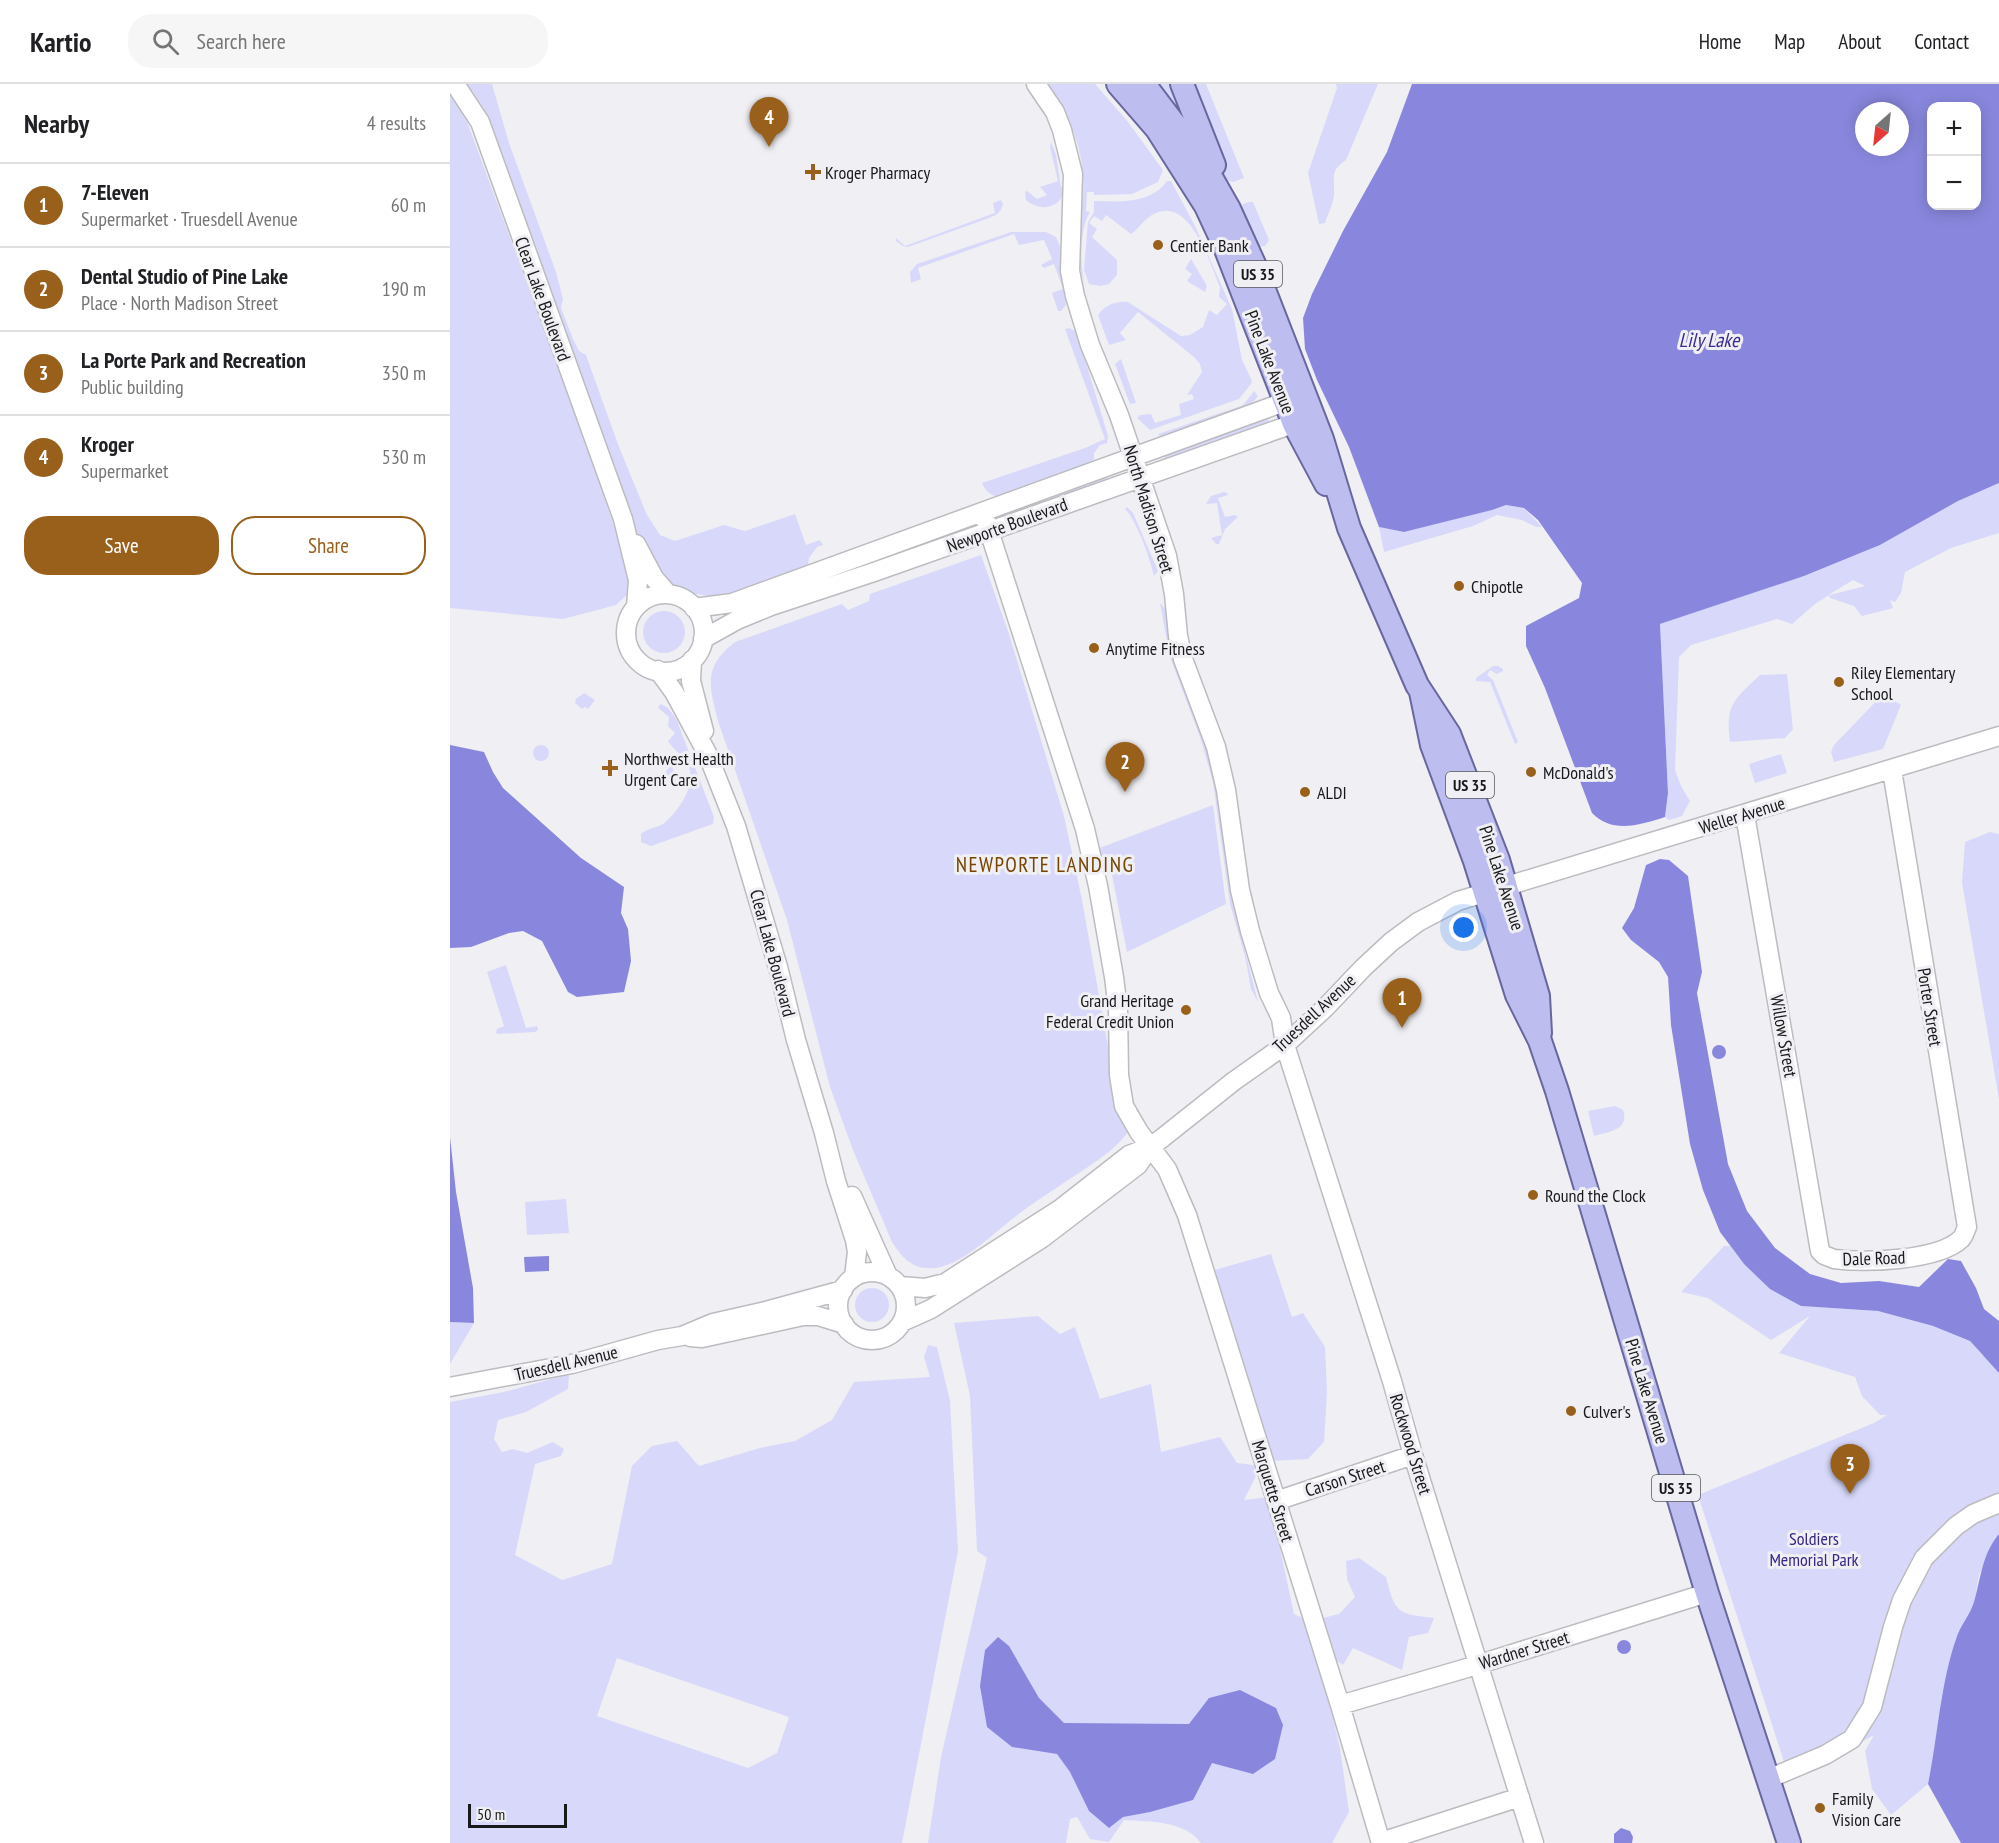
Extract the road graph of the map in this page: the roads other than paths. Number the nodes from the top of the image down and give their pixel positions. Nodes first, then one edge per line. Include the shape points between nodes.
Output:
1 (455, 84) edge
2 (1036, 84) edge
3 (1118, 84) edge
4 (1144, 84) edge
5 (1182, 84) edge
6 (1229, 209) junction
7 (1295, 398) junction
8 (1303, 420) junction
9 (1132, 458) junction
10 (1139, 478) junction
11 (983, 512) junction
12 (623, 519) junction
13 (989, 532) junction
14 (841, 562) junction
15 (848, 580) junction
16 (668, 594) junction
17 (636, 607) junction
18 (694, 608) junction
19 (703, 639) junction
20 (692, 660) junction
21 (658, 670) junction
22 (1421, 692) junction
23 (1999, 736) edge
24 (707, 753) junction
25 (1892, 770) junction
26 (1745, 815) junction
27 (1506, 886) junction
28 (1484, 893) junction
29 (1540, 1041) junction
30 (1285, 1045) junction
31 (1150, 1146) junction
32 (830, 1155) junction
33 (1957, 1242) joint
34 (1824, 1256) joint
35 (894, 1281) junction
36 (848, 1283) junction
37 (902, 1322) junction
38 (844, 1324) junction
39 (682, 1336) junction
40 (450, 1387) edge
41 (1413, 1455) junction
42 (1276, 1501) junction
43 (1999, 1503) edge
44 (1707, 1593) junction
45 (1478, 1664) junction
46 (1340, 1705) junction
47 (1768, 1779) junction
48 (1520, 1797) junction
49 (1381, 1843) edge
50 (1534, 1843) edge
51 (1789, 1843) edge

1 - 12 street, Clear Lake Boulevard via 480,122
2 - 9 street, North Madison Street via 1055,111 1073,174 1070,271 1075,296
3 - 7 main road, Pine Lake Avenue / US 35 via 1157,129 1206,206
4 - 6 main road, Pine Lake Avenue / US 35 via 1200,158
5 - 6 main road
6 - 7 main road, Pine Lake Avenue / US 35 via 1254,264
7 - 8 main road, Pine Lake Avenue / US 35
7 - 9 street, Newporte Boulevard
8 - 10 street, Newporte Boulevard
8 - 22 main road, Pine Lake Avenue / US 35 via 1322,439 1346,519
9 - 10 street, North Madison Street
9 - 11 street, Newporte Boulevard
10 - 13 street, Newporte Boulevard
10 - 30 street, North Madison Street via 1167,556 1183,659 1216,747 1240,890 1269,993 1281,1018
11 - 13 street, Marquette Street
11 - 14 street, Newporte Boulevard
12 - 16 street, Clear Lake Boulevard via 654,578
12 - 17 street, Clear Lake Boulevard via 638,580
13 - 15 street, Newporte Boulevard
13 - 31 street, Marquette Street via 1085,829 1114,977 1124,1107
14 - 15 street
14 - 18 street, Newporte Boulevard via 732,603
15 - 19 street, Newporte Boulevard via 736,620
16 - 17 street via 645,599
16 - 18 street
17 - 21 street via 627,624 628,644 639,661
18 - 19 street via 702,622
19 - 20 street
20 - 21 street via 676,669
20 - 24 street, Clear Lake Boulevard via 691,681
21 - 24 street, Clear Lake Boulevard
22 - 27 main road, Pine Lake Avenue / US 35 via 1449,734
22 - 28 main road, Pine Lake Avenue / US 35 via 1432,745
23 - 25 street, Weller Avenue
24 - 32 street, Clear Lake Boulevard via 750,867
25 - 26 street, Weller Avenue
25 - 33 street, Porter Street via 1967,1227
26 - 27 street, Weller Avenue
26 - 34 street, Willow Street via 1818,1242
27 - 28 street, Weller Avenue
27 - 29 main road, Pine Lake Avenue / US 35 via 1538,996
28 - 29 main road, Pine Lake Avenue / US 35 via 1517,995
28 - 30 street, Truesdell Avenue via 1418,922 1391,942
29 - 44 main road, Pine Lake Avenue / US 35
30 - 31 street, Truesdell Avenue
30 - 41 street, Rockwood Street
31 - 35 street, Truesdell Avenue via 1129,1155 1060,1209 945,1283 925,1288
31 - 37 street, Truesdell Avenue via 1138,1165 1041,1239 931,1309
31 - 42 street, Marquette Street via 1167,1169 1187,1215
32 - 35 street, Clear Lake Boulevard
32 - 36 street, Clear Lake Boulevard via 857,1252
33 - 34 street, Dale Road via 1898,1260 1847,1261
35 - 36 street via 871,1272
35 - 37 street via 906,1304
36 - 38 street via 839,1307
36 - 39 street, Truesdell Avenue
37 - 38 street via 892,1333 875,1339 857,1335
38 - 39 street, Truesdell Avenue via 803,1316 702,1338
39 - 40 street, Truesdell Avenue via 572,1364
41 - 42 street, Carson Street
41 - 45 street, Rockwood Street
42 - 46 street, Marquette Street
43 - 47 street via 1956,1526 1924,1558 1902,1600 1872,1707 1852,1739
44 - 45 street, Wardner Street
44 - 47 main road, Pine Lake Avenue / US 35
45 - 46 street, Wardner Street
45 - 48 street, Rockwood Street
46 - 49 street, Marquette Street
47 - 51 main road, Pine Lake Avenue / US 35
48 - 49 street
48 - 50 street, Rockwood Street

